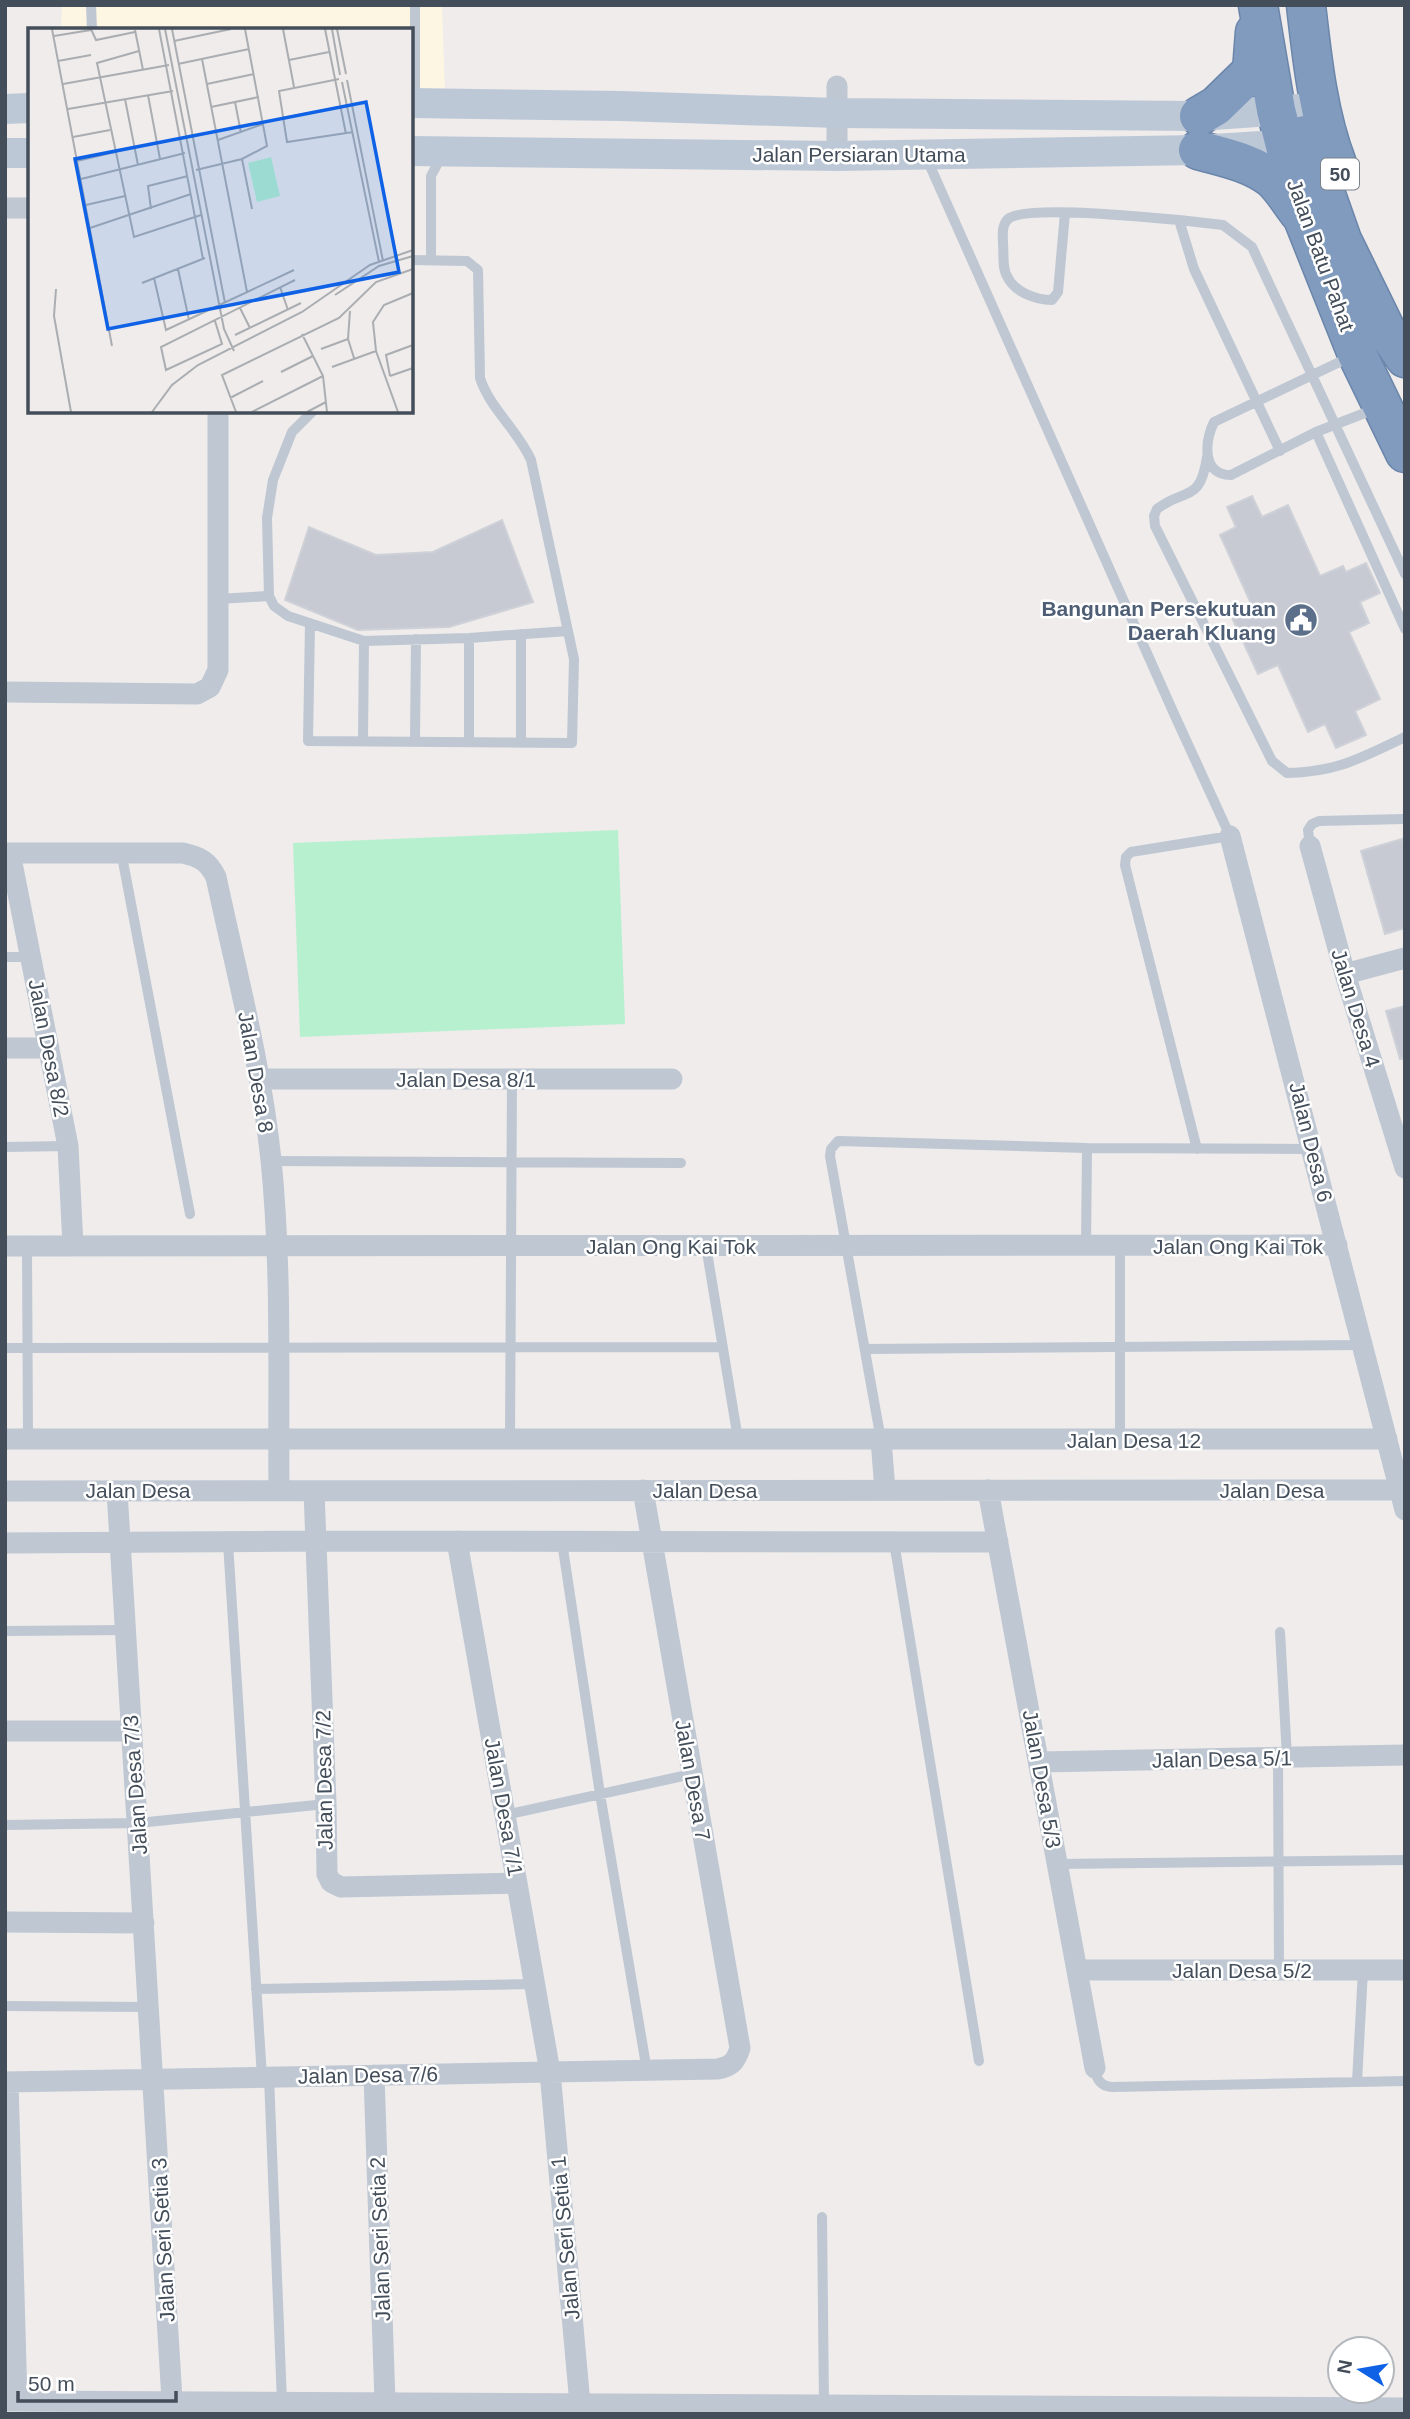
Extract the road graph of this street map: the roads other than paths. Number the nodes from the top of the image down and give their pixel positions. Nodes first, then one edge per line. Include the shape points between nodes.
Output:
1 (91, 5) edge
2 (415, 5) edge
3 (1258, 5) edge
4 (1286, 5) edge
5 (1306, 5) edge
6 (92, 28) edge
7 (837, 99) junction
8 (413, 103) edge
9 (28, 108) edge
10 (5, 109) edge
11 (1156, 115) junction
12 (1292, 126) junction
13 (1198, 133) junction
14 (413, 151) edge
15 (453, 151) junction
16 (1158, 151) junction
17 (5, 153) edge
18 (28, 153) edge
19 (925, 155) junction
20 (837, 156) junction
21 (5, 208) edge
22 (28, 208) edge
23 (1065, 212) junction
24 (1179, 220) junction
25 (1304, 220) junction
26 (413, 260) edge
27 (431, 260) junction
28 (1405, 333) edge
29 (1357, 354) junction
30 (1405, 358) edge
31 (1312, 375) junction
32 (1257, 401) junction
33 (1381, 406) junction
34 (218, 413) edge
35 (311, 413) edge
36 (1334, 425) junction
37 (1316, 432) junction
38 (1280, 451) junction
39 (1405, 453) edge
40 (1207, 457) junction
41 (1405, 574) edge
42 (269, 596) junction
43 (218, 599) junction
44 (310, 623) junction
45 (1405, 629) edge
46 (568, 631) junction
47 (521, 634) junction
48 (469, 638) junction
49 (416, 639) junction
50 (364, 641) junction
51 (5, 692) edge
52 (1405, 737) edge
53 (363, 741) junction
54 (415, 742) junction
55 (469, 742) junction
56 (521, 743) junction
57 (1405, 819) edge
58 (1230, 835) junction
59 (1310, 846) joint
60 (121, 851) junction
61 (8, 853) edge
62 (5, 957) edge
63 (32, 957) junction
64 (1405, 958) edge
65 (1345, 974) junction
66 (5, 1048) edge
67 (50, 1048) junction
68 (512, 1078) junction
69 (261, 1079) junction
70 (672, 1079) dead end
71 (68, 1146) junction
72 (5, 1147) edge
73 (1087, 1148) junction
74 (1197, 1149) junction
75 (1312, 1149) junction
76 (271, 1161) junction
77 (511, 1164) junction
78 (681, 1164) dead end
79 (1405, 1168) edge
80 (190, 1214) dead end
81 (73, 1245) junction
82 (1337, 1245) junction
83 (5, 1246) edge
84 (27, 1246) junction
85 (276, 1246) junction
86 (510, 1246) junction
87 (706, 1246) junction
88 (847, 1246) junction
89 (1086, 1246) junction
90 (1120, 1247) junction
91 (1363, 1345) junction
92 (510, 1347) junction
93 (723, 1347) junction
94 (1120, 1347) junction
95 (5, 1348) edge
96 (27, 1348) junction
97 (277, 1348) junction
98 (864, 1349) junction
99 (5, 1439) edge
100 (28, 1439) junction
101 (278, 1439) junction
102 (510, 1439) junction
103 (738, 1439) junction
104 (881, 1440) junction
105 (1120, 1440) junction
106 (1387, 1440) junction
107 (5, 1490) edge
108 (117, 1490) junction
109 (279, 1490) junction
110 (643, 1490) junction
111 (885, 1490) junction
112 (988, 1490) junction
113 (314, 1491) junction
114 (1403, 1496) edge
115 (316, 1541) junction
116 (457, 1541) junction
117 (562, 1542) junction
118 (894, 1542) junction
119 (998, 1542) junction
120 (5, 1543) edge
121 (228, 1543) junction
122 (653, 1543) junction
123 (120, 1544) junction
124 (125, 1630) junction
125 (5, 1631) edge
126 (1280, 1632) dead end
127 (5, 1731) edge
128 (132, 1731) junction
129 (1405, 1755) edge
130 (1282, 1757) junction
131 (1039, 1762) junction
132 (692, 1774) junction
133 (600, 1794) junction
134 (326, 1804) junction
135 (245, 1812) junction
136 (505, 1815) junction
137 (138, 1823) junction
138 (5, 1825) edge
139 (1405, 1860) edge
140 (1278, 1861) junction
141 (1058, 1864) junction
142 (517, 1883) junction
143 (5, 1922) edge
144 (144, 1923) junction
145 (1078, 1970) junction
146 (1279, 1970) junction
147 (1363, 1970) junction
148 (1405, 1970) edge
149 (535, 1984) junction
150 (256, 1989) junction
151 (5, 2006) edge
152 (149, 2007) junction
153 (979, 2061) dead end
154 (730, 2067) joint
155 (1095, 2068) joint
156 (647, 2071) junction
157 (550, 2072) junction
158 (374, 2075) junction
159 (265, 2077) junction
160 (153, 2079) junction
161 (1405, 2081) edge
162 (7, 2082) edge
163 (1357, 2082) junction
164 (822, 2217) dead end
165 (173, 2400) junction
166 (11, 2401) edge
167 (282, 2402) junction
168 (385, 2403) junction
169 (580, 2404) junction
170 (824, 2405) junction
171 (1405, 2408) edge

1 - 6 lane
2 - 8 lane
3 - 12 highway, Jalan Batu Pahat / 50
3 - 13 highway via 1252,71 1216,106
4 - 12 highway
5 - 28 highway, 50 via 1329,145
7 - 8 street, Jalan Persiaran Utama via 621,106
7 - 11 street, Jalan Persiaran Utama
7 - 20 street
9 - 10 street
11 - 13 street, Jalan Persiaran Utama
11 - 16 street
12 - 13 street, Jalan Persiaran Utama
12 - 25 highway, Jalan Batu Pahat / 50
12 - 30 highway via 1342,240 1386,330
13 - 16 street, Jalan Persiaran Utama
13 - 25 highway via 1273,180
14 - 15 street, Jalan Persiaran Utama
15 - 20 street, Jalan Persiaran Utama
15 - 27 lane via 439,161 431,176
16 - 19 street, Jalan Persiaran Utama
17 - 18 street
19 - 20 street, Jalan Persiaran Utama
19 - 58 lane
21 - 22 street
23 - 23 lane via 1058,292 1052,300 1039,300 1018,289 1005,275 1002,229 1009,219 1023,214
23 - 24 lane
24 - 31 lane via 1223,225 1252,247
24 - 32 lane via 1194,269
25 - 29 highway, Jalan Batu Pahat / 50
26 - 27 lane
27 - 46 lane via 467,261 478,270 480,378 531,460
29 - 31 lane
29 - 33 highway, Jalan Batu Pahat / 50
31 - 32 lane
31 - 36 lane
32 - 38 lane
32 - 40 lane via 1214,422
33 - 36 lane
33 - 39 highway, Jalan Batu Pahat / 50
34 - 43 street
35 - 42 lane via 292,432 273,480 267,518
36 - 37 lane
36 - 41 lane
37 - 38 lane
37 - 45 lane
38 - 40 lane via 1231,475 1215,469
40 - 52 lane via 1202,481 1157,509 1155,526 1272,761 1287,773 1313,772 1348,764
42 - 43 lane
42 - 44 lane via 288,616
43 - 51 street via 218,670 211,687 197,694
44 - 50 lane
44 - 53 lane via 308,741
46 - 47 lane
46 - 56 lane via 573,659 572,743
47 - 48 lane
47 - 56 lane
48 - 49 lane
48 - 55 lane
49 - 50 lane
49 - 54 lane
50 - 53 lane
53 - 54 lane
54 - 55 lane
55 - 56 lane
57 - 59 lane via 1320,821 1308,830
58 - 74 lane via 1131,852 1125,865
58 - 75 street, Jalan Desa 6
59 - 65 street, Jalan Desa 4
60 - 61 street, Jalan Desa 8
60 - 69 street, Jalan Desa 8 via 183,853 209,863 216,877
60 - 80 lane
61 - 63 street, Jalan Desa 8/2
62 - 63 lane
63 - 67 street, Jalan Desa 8/2
64 - 65 street
65 - 79 street, Jalan Desa 4
66 - 67 street
67 - 71 street, Jalan Desa 8/2
68 - 69 street, Jalan Desa 8/1
68 - 70 street, Jalan Desa 8/1
68 - 77 lane
69 - 76 street, Jalan Desa 8
71 - 72 lane
71 - 81 street, Jalan Desa 8/2
73 - 74 lane
73 - 88 lane via 838,1142 830,1156
73 - 89 lane
74 - 75 lane
75 - 82 street, Jalan Desa 6
76 - 77 lane
76 - 85 street, Jalan Desa 8
77 - 78 lane
77 - 86 lane
81 - 84 street, Jalan Ong Kai Tok
81 - 85 street, Jalan Ong Kai Tok
82 - 90 street, Jalan Ong Kai Tok
82 - 91 street, Jalan Desa 6
83 - 84 street, Jalan Ong Kai Tok
84 - 96 lane
85 - 86 street, Jalan Ong Kai Tok
85 - 97 street, Jalan Desa 8
86 - 87 street, Jalan Ong Kai Tok
86 - 92 lane
87 - 88 street, Jalan Ong Kai Tok
87 - 93 lane
88 - 89 street, Jalan Ong Kai Tok
88 - 98 lane
89 - 90 street, Jalan Ong Kai Tok
90 - 94 lane
91 - 94 lane
91 - 106 street, Jalan Desa 6
92 - 93 lane
92 - 97 lane
92 - 102 lane
93 - 103 lane
94 - 98 lane
94 - 105 lane
95 - 96 lane
96 - 97 lane
96 - 100 lane
97 - 101 street, Jalan Desa 8
98 - 104 lane
99 - 100 street
100 - 101 street
101 - 102 street
101 - 109 street, Jalan Desa 8
102 - 103 street
103 - 104 street
104 - 105 street, Jalan Desa 12
104 - 111 street
105 - 106 street, Jalan Desa 12
106 - 114 street, Jalan Desa 6
107 - 108 street, Jalan Desa
108 - 109 street, Jalan Desa
108 - 123 street, Jalan Desa 7/3
109 - 113 street, Jalan Desa
110 - 111 street, Jalan Desa
110 - 113 street, Jalan Desa
110 - 122 street, Jalan Desa 7
111 - 112 street, Jalan Desa
112 - 114 street, Jalan Desa
112 - 119 street, Jalan Desa 5/3
113 - 115 street, Jalan Desa 7/2
115 - 116 street
115 - 121 street
115 - 134 street, Jalan Desa 7/2
116 - 117 street
116 - 136 street, Jalan Desa 7/1
117 - 122 street
117 - 133 lane
118 - 119 street
118 - 122 street
118 - 153 lane
119 - 131 street, Jalan Desa 5/3
120 - 123 street
121 - 123 street
121 - 135 lane
122 - 132 street, Jalan Desa 7
123 - 124 street, Jalan Desa 7/3
124 - 125 lane
124 - 128 street, Jalan Desa 7/3
126 - 130 lane
127 - 128 street
128 - 137 street, Jalan Desa 7/3
129 - 130 street, Jalan Desa 5/1
130 - 131 street, Jalan Desa 5/1
130 - 140 lane
131 - 141 street, Jalan Desa 5/3
132 - 133 lane
132 - 154 street, Jalan Desa 7 via 740,2048
133 - 136 lane
133 - 156 lane
134 - 135 lane
134 - 142 street, Jalan Desa 7/2 via 327,1874 341,1887
135 - 137 lane
135 - 150 lane
136 - 142 street, Jalan Desa 7/1
137 - 138 lane
137 - 144 street, Jalan Desa 7/3
139 - 140 lane
140 - 141 lane
140 - 146 lane
141 - 145 street, Jalan Desa 5/3
142 - 149 street, Jalan Desa 7/1
143 - 144 street
144 - 152 street, Jalan Desa 7/3
145 - 146 street, Jalan Desa 5/2
145 - 155 street, Jalan Desa 5/3
146 - 147 street, Jalan Desa 5/2
147 - 148 street, Jalan Desa 5/2
147 - 163 lane
149 - 150 lane
149 - 157 street, Jalan Desa 7/1
150 - 159 lane
151 - 152 lane
152 - 160 street, Jalan Desa 7/3
154 - 156 street, Jalan Desa 7/6
155 - 163 lane via 1106,2087
156 - 157 street, Jalan Desa 7/6
157 - 158 street, Jalan Desa 7/6
157 - 169 street, Jalan Seri Setia 1
158 - 159 street, Jalan Desa 7/6
158 - 168 street, Jalan Seri Setia 2
159 - 160 street, Jalan Desa 7/6
159 - 167 lane
160 - 162 street, Jalan Desa 7/6
160 - 165 street, Jalan Seri Setia 3
161 - 163 lane
162 - 166 street
164 - 170 lane
165 - 166 street
165 - 167 street
167 - 168 street
168 - 169 street
169 - 170 street
170 - 171 street

